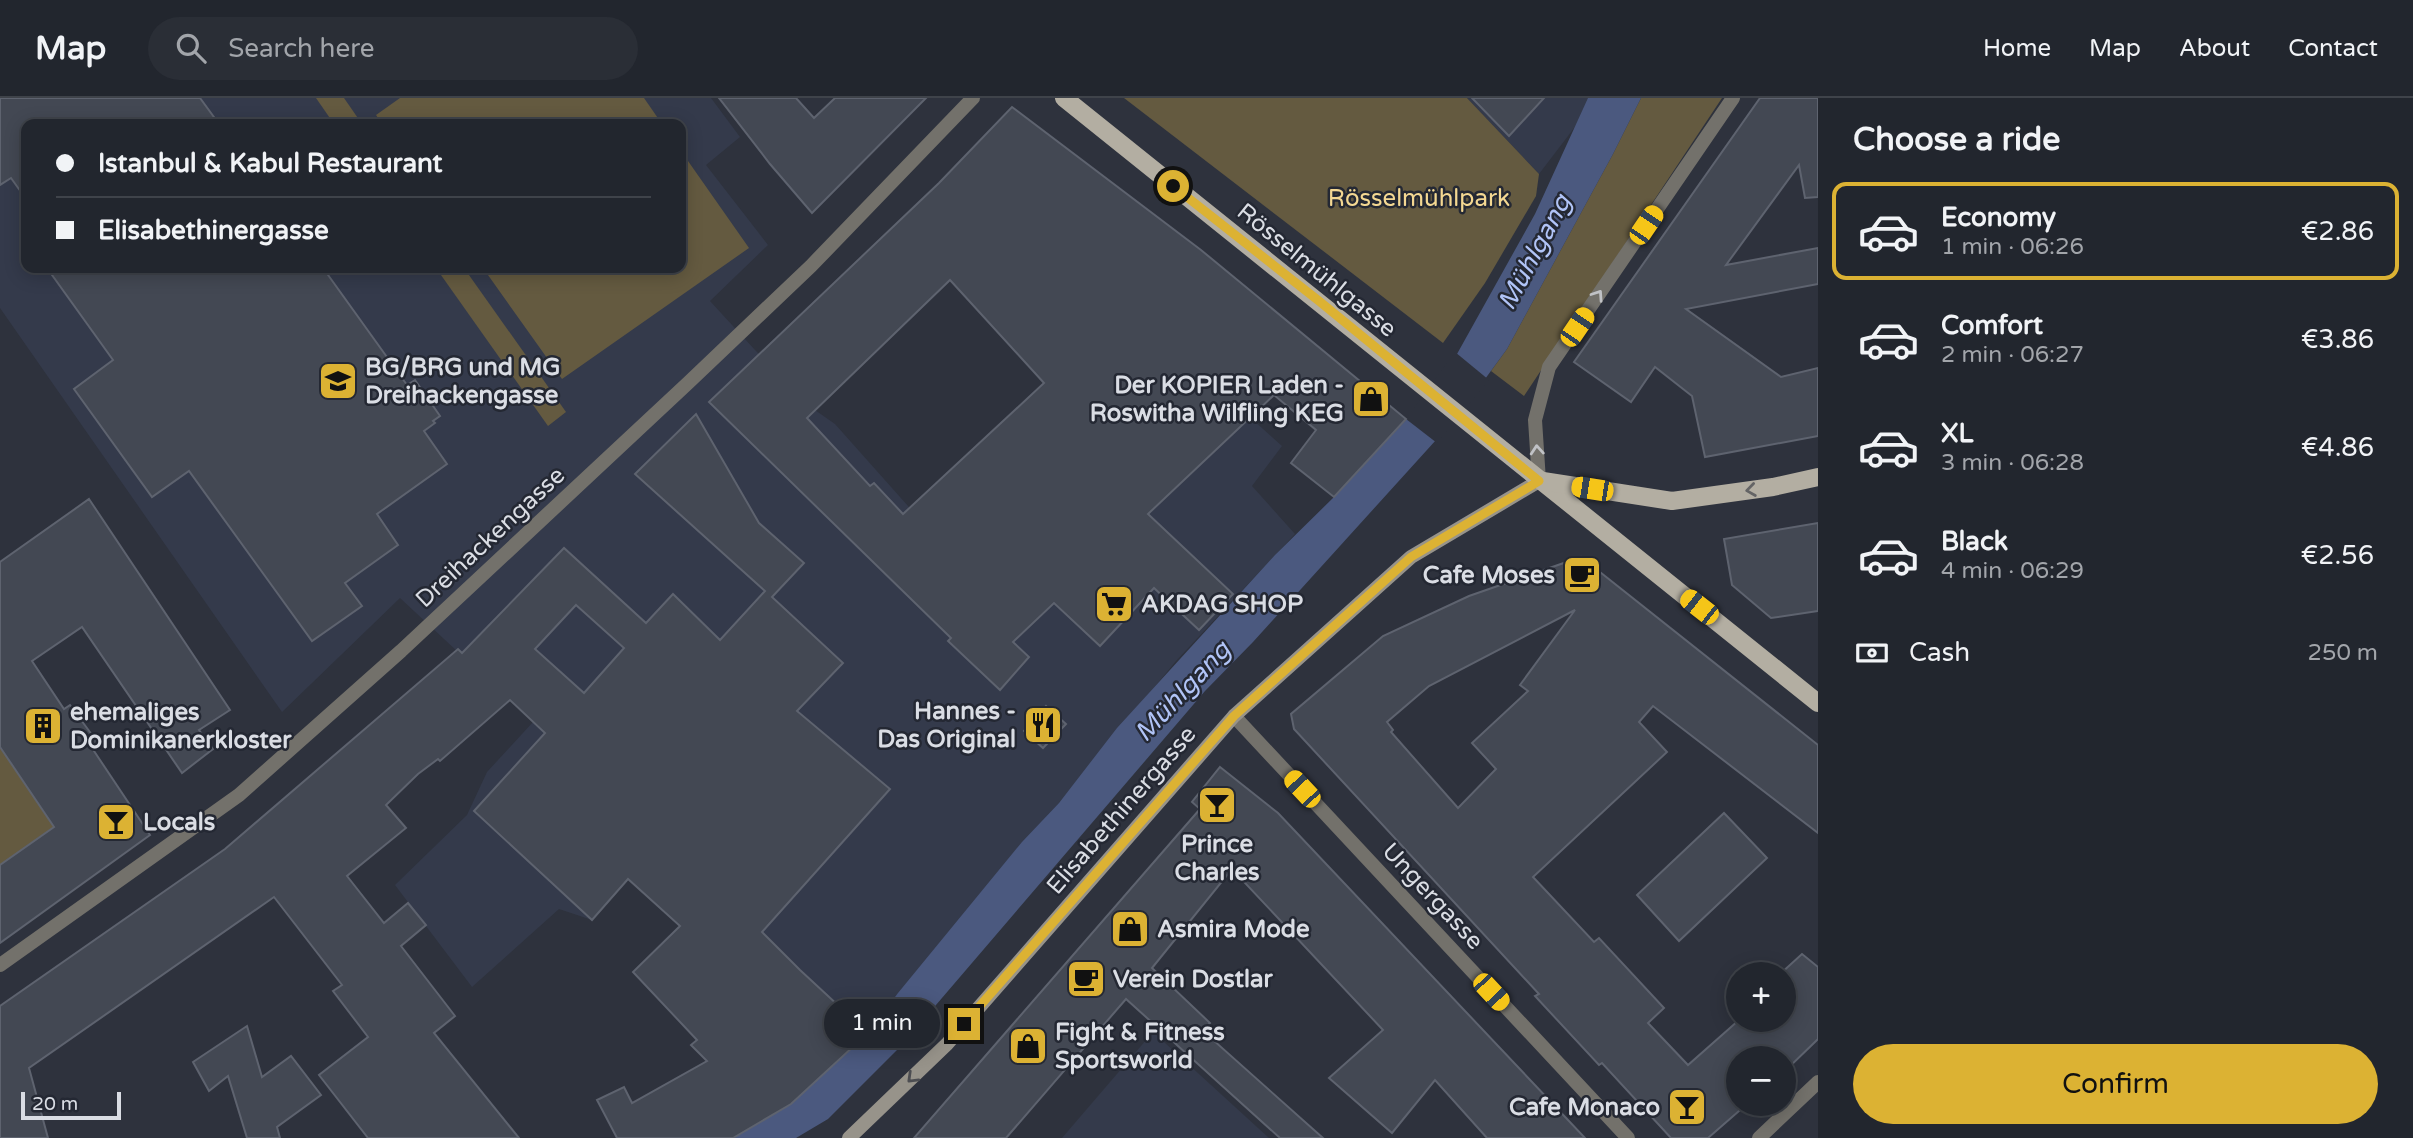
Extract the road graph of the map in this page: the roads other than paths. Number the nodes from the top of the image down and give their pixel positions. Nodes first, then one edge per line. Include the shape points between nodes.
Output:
1 (973, 98) edge
2 (1064, 98) edge
3 (1732, 98) edge
4 (1818, 477) edge
5 (1539, 481) junction
6 (1818, 703) edge
7 (1234, 716) junction
8 (0, 965) edge
9 (1818, 1082) edge
10 (849, 1138) edge
11 (1628, 1138) edge
12 (1759, 1138) edge

1 - 8 street, Dreihackengasse via 811,266 381,669 239,795
2 - 5 main road, Rösselmühlgasse
5 -> 3 street via 1535,420 1549,367
4 -> 5 main road via 1672,501
5 - 6 main road, Rösselmühlgasse
5 - 7 main road, Elisabethinergasse via 1411,557
7 -> 10 main road, Elisabethinergasse via 947,1044
7 - 11 street, Ungergasse
9 - 12 street

